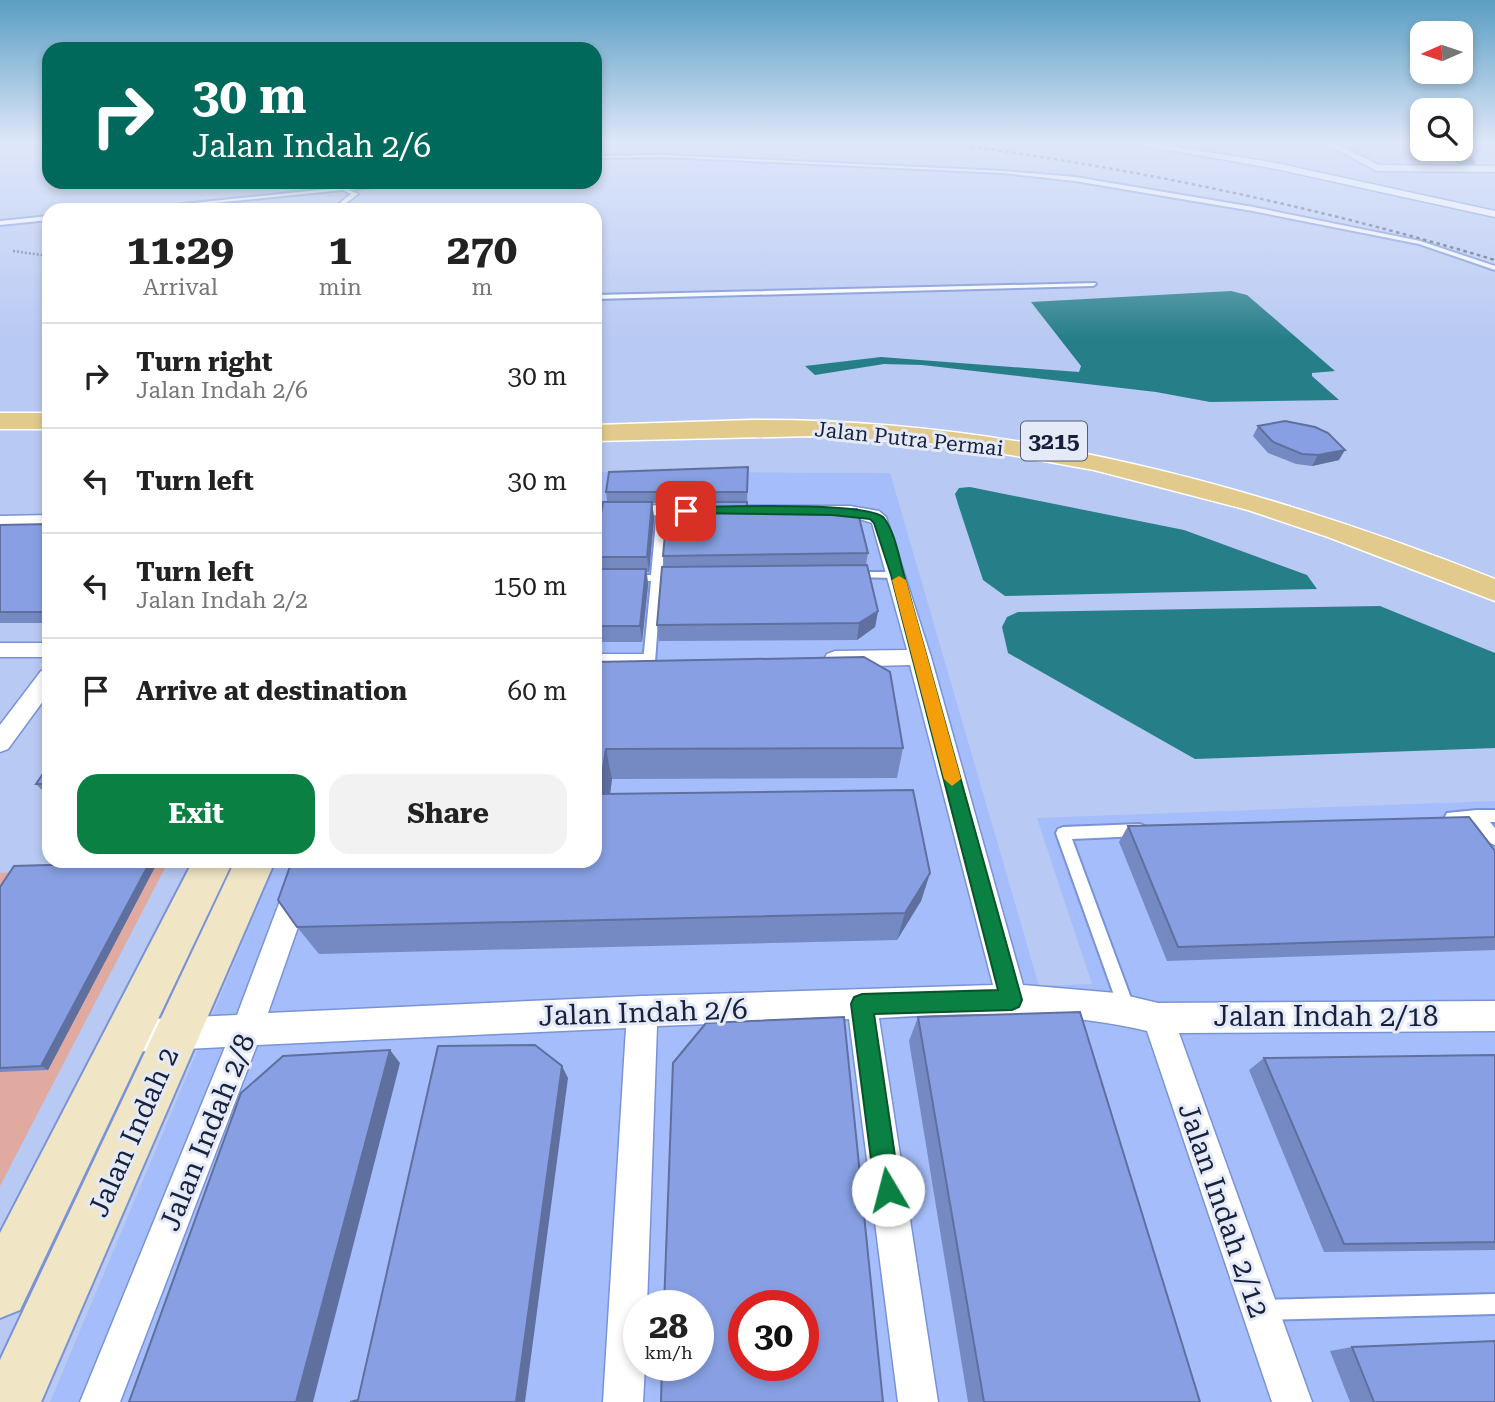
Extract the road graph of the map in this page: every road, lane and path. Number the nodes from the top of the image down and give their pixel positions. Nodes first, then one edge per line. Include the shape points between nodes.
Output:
1 (1249, 208) edge
2 (1470, 208) edge
3 (1495, 214) edge
4 (42, 219) edge
5 (0, 223) edge
6 (13, 251) dead end
7 (42, 255) edge
8 (1495, 268) edge
9 (1093, 284) dead end
10 (602, 297) edge
11 (602, 415) edge
12 (0, 421) edge
13 (42, 421) edge
14 (602, 433) edge
15 (0, 440) edge
16 (42, 440) edge
17 (602, 510) edge
18 (662, 511) junction
19 (42, 520) edge
20 (0, 521) edge
21 (1495, 573) edge
22 (844, 575) edge
23 (897, 575) junction
24 (655, 578) junction
25 (682, 578) edge
26 (619, 579) edge
27 (1495, 592) edge
28 (0, 650) edge
29 (42, 650) edge
30 (920, 657) junction
31 (812, 659) edge
32 (602, 662) edge
33 (649, 662) junction
34 (677, 662) edge
35 (42, 686) edge
36 (0, 743) edge
37 (1478, 816) junction
38 (1495, 816) edge
39 (1436, 818) edge
40 (1159, 829) edge
41 (1495, 839) edge
42 (210, 868) edge
43 (251, 868) edge
44 (306, 868) edge
45 (1012, 1000) junction
46 (862, 1004) junction
47 (642, 1011) junction
48 (1142, 1013) junction
49 (1495, 1016) edge
50 (247, 1030) junction
51 (178, 1034) junction
52 (128, 1036) junction
53 (0, 1290) edge
54 (1495, 1304) edge
55 (1258, 1310) junction
56 (8, 1396) edge
57 (100, 1402) edge
58 (623, 1402) edge
59 (918, 1402) edge
60 (1292, 1402) edge

1 - 8 lane via 1420,243
2 - 3 street
4 - 5 lane
6 - 7 path
9 - 10 lane
11 - 21 main road, Jalan Putra Permai / 3215 via 843,416 967,427 1068,443 1252,488 1433,547
12 - 13 main road
14 - 27 main road, Jalan Putra Permai / 3215 via 845,429 1068,458 1292,516
15 - 16 main road
17 - 18 street
18 - 23 street via 850,511 873,515 880,521
18 - 24 lane
19 - 20 street
22 - 23 lane
23 - 30 street
24 - 25 lane
24 - 26 lane
24 - 33 lane
28 - 29 street
30 - 31 street
30 - 45 street
32 - 33 street
33 - 34 street
35 - 36 street
37 - 38 lane
37 - 39 lane
37 - 41 lane
40 - 48 lane via 1063,832
42 - 52 street, Jalan Indah 2
43 - 51 street, Jalan Indah 2
44 - 50 street, Jalan Indah 2/8
45 - 46 street, Jalan Indah 2/6
45 - 48 street, Jalan Indah 2/6
46 - 47 street, Jalan Indah 2/6
46 - 59 street
47 - 50 street, Jalan Indah 2/6 via 442,1032
47 - 58 street
48 - 49 street, Jalan Indah 2/18
48 - 55 street, Jalan Indah 2/12
50 - 51 street, Jalan Indah 2/6
50 - 57 street, Jalan Indah 2/8
51 - 52 street, Jalan Indah 2/6
51 - 56 street, Jalan Indah 2
52 - 53 street, Jalan Indah 2
54 - 55 lane
55 - 60 street, Jalan Indah 2/12

